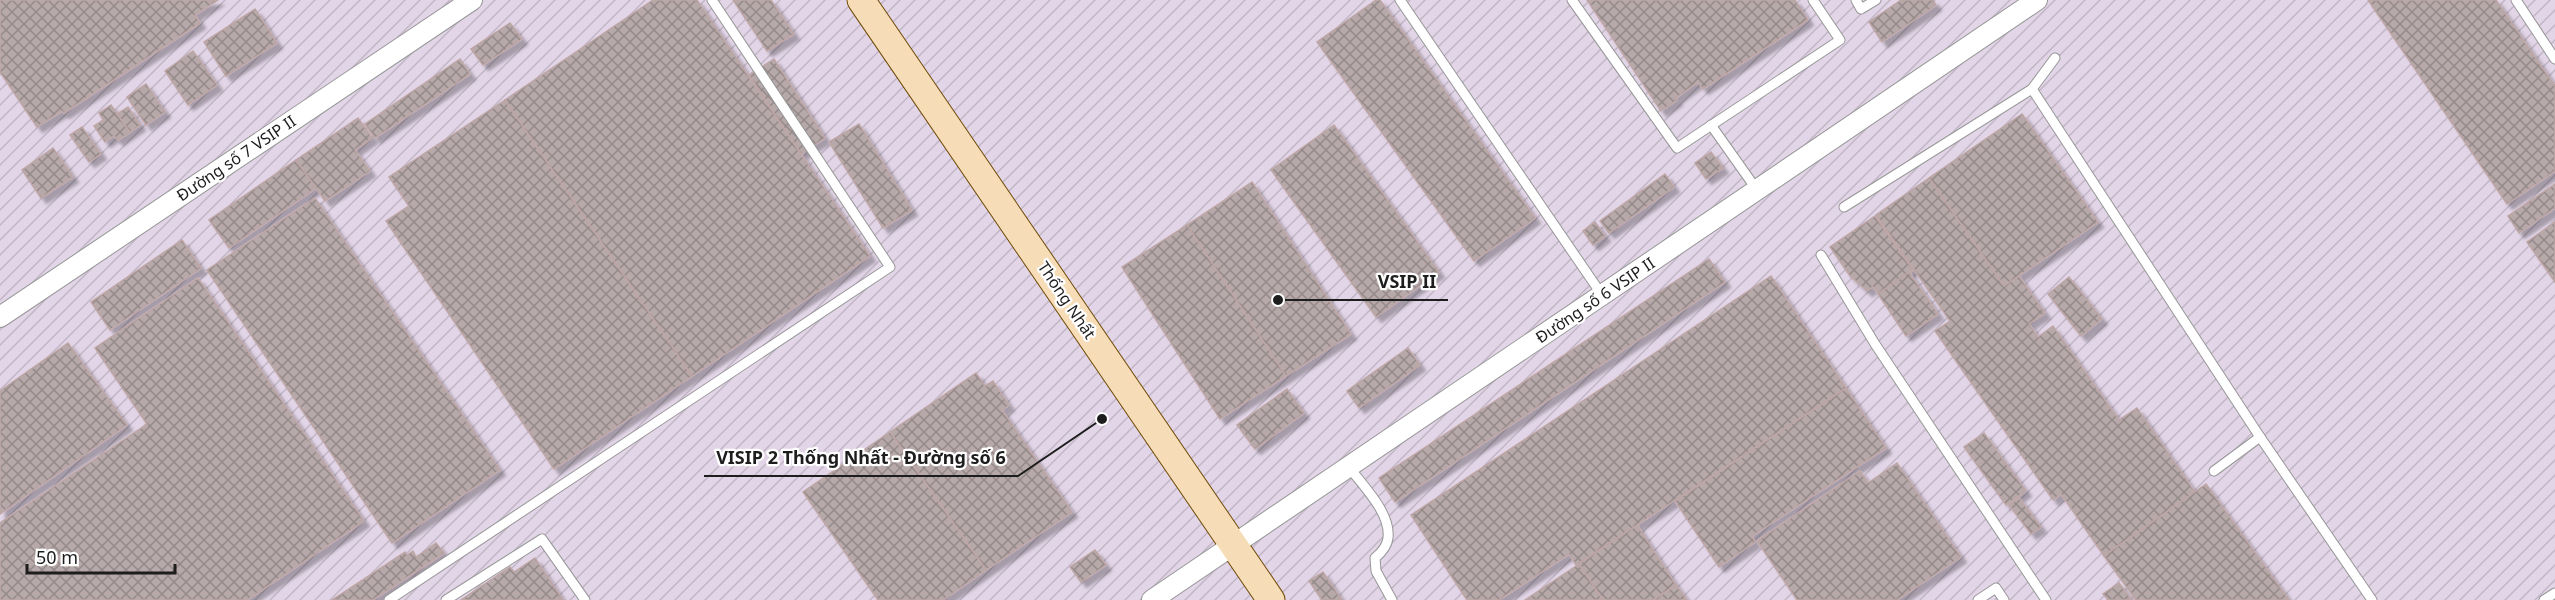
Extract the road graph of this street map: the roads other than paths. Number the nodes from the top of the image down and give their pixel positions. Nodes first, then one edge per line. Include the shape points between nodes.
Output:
1 (472, 0) edge
2 (712, 0) edge
3 (861, 0) edge
4 (1400, 0) edge
5 (1572, 0) edge
6 (1813, 0) edge
7 (1856, 0) edge
8 (1876, 0) edge
9 (2037, 0) edge
10 (2516, 0) edge
11 (2055, 58) dead end
12 (2555, 59) edge
13 (2032, 89) junction
14 (1711, 125) junction
15 (1756, 190) junction
16 (1844, 207) dead end
17 (1821, 255) dead end
18 (1602, 295) junction
19 (0, 316) edge
20 (2260, 437) junction
21 (1349, 467) junction
22 (2214, 471) dead end
23 (1234, 545) junction
24 (2555, 593) edge
25 (389, 600) edge
26 (446, 600) edge
27 (585, 600) edge
28 (1152, 600) edge
29 (1271, 600) edge
30 (1392, 600) edge
31 (1978, 600) edge
32 (2004, 600) edge
33 (2046, 600) edge
34 (2372, 600) edge
35 (2544, 600) edge

1 - 19 street, Đường số 7 VSIP II
2 - 25 lane via 890,267
3 - 23 street, Thống Nhất
4 - 18 lane
5 - 14 lane via 1677,148
6 - 14 lane via 1840,39
7 - 8 lane via 1862,9
9 - 15 street, Đường số 6 VSIP II
10 - 12 lane
11 - 13 lane
13 - 16 lane
13 - 20 lane
14 - 15 lane
15 - 18 street, Đường số 6 VSIP II
17 - 33 lane via 1875,344
18 - 21 street, Đường số 6 VSIP II
20 - 22 lane
20 - 34 lane
21 - 23 street, Đường số 6 VSIP II
21 - 30 lane via 1380,508 1386,525 1388,538 1385,549 1375,558 1376,571
23 - 28 street, Đường số 6 VSIP II
23 - 29 street, Thống Nhất
24 - 35 lane
26 - 27 lane via 542,539
31 - 32 lane via 1996,588

